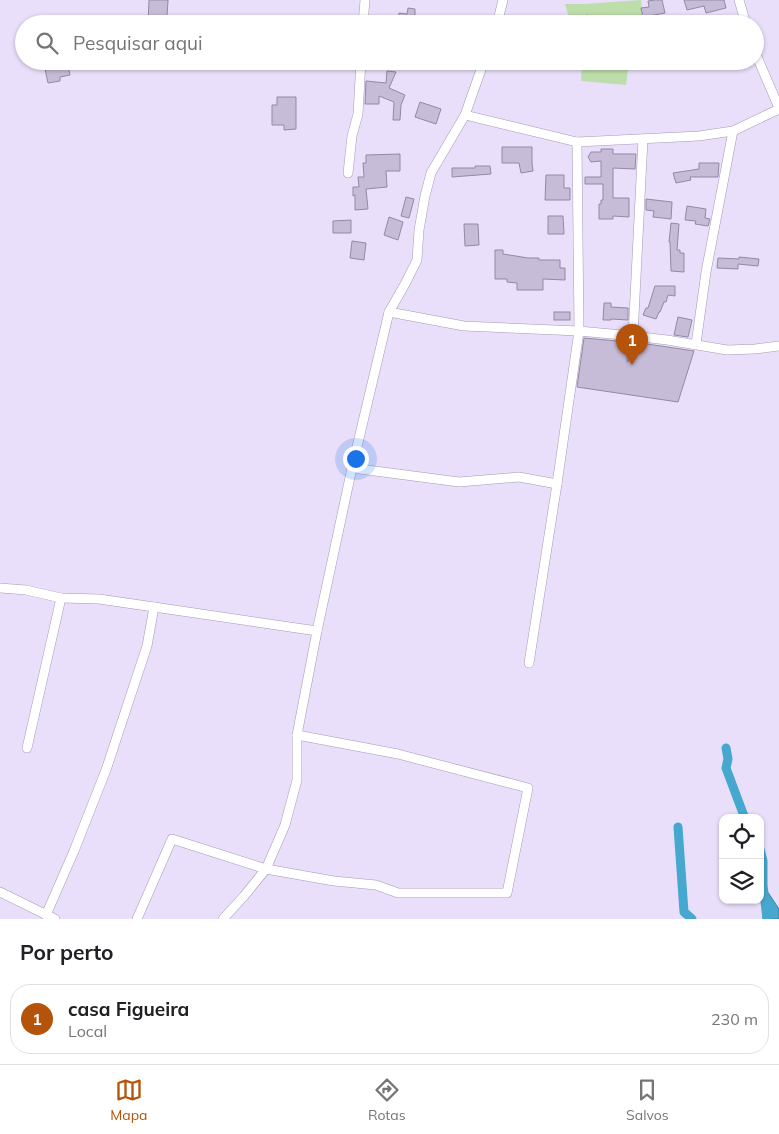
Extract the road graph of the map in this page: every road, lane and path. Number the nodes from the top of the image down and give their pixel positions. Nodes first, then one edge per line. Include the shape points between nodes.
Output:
1 (365, 0) edge
2 (503, 0) edge
3 (739, 0) edge
4 (364, 15) edge
5 (499, 15) edge
6 (743, 15) edge
7 (360, 70) edge
8 (481, 70) edge
9 (763, 70) edge
10 (779, 108) edge
11 (465, 115) junction
12 (733, 131) junction
13 (643, 139) junction
14 (577, 142) junction
15 (348, 173) dead end
16 (388, 312) junction
17 (579, 332) junction
18 (633, 336) junction
19 (696, 344) junction
20 (779, 346) edge
21 (352, 468) junction
22 (557, 484) junction
23 (0, 588) edge
24 (61, 598) junction
25 (154, 607) junction
26 (317, 631) junction
27 (529, 664) dead end
28 (297, 735) junction
29 (27, 748) dead end
30 (266, 869) junction
31 (0, 892) edge
32 (50, 917) edge
33 (137, 919) edge
34 (223, 919) edge

1 - 4 street
2 - 5 street
3 - 6 street
7 - 15 street via 358,114
8 - 11 street
9 - 10 street
10 - 12 street
11 - 14 street
11 - 16 street via 431,173 419,230 417,260
12 - 13 street
12 - 19 street
13 - 14 street
13 - 18 street
14 - 17 street
16 - 17 street via 464,326
16 - 21 street
17 - 18 street
17 - 22 street
18 - 19 street
19 - 20 street via 727,350
21 - 22 street via 459,482 519,477
21 - 26 street
22 - 27 street
23 - 24 street
24 - 25 street via 99,599
24 - 29 street
25 - 26 street
25 - 32 street via 147,646 106,770
26 - 28 street
28 - 30 street via 297,780 285,826
28 - 30 street via 398,754 528,788 507,893 398,893 376,885
30 - 33 street via 172,839
30 - 34 street
31 - 32 street

